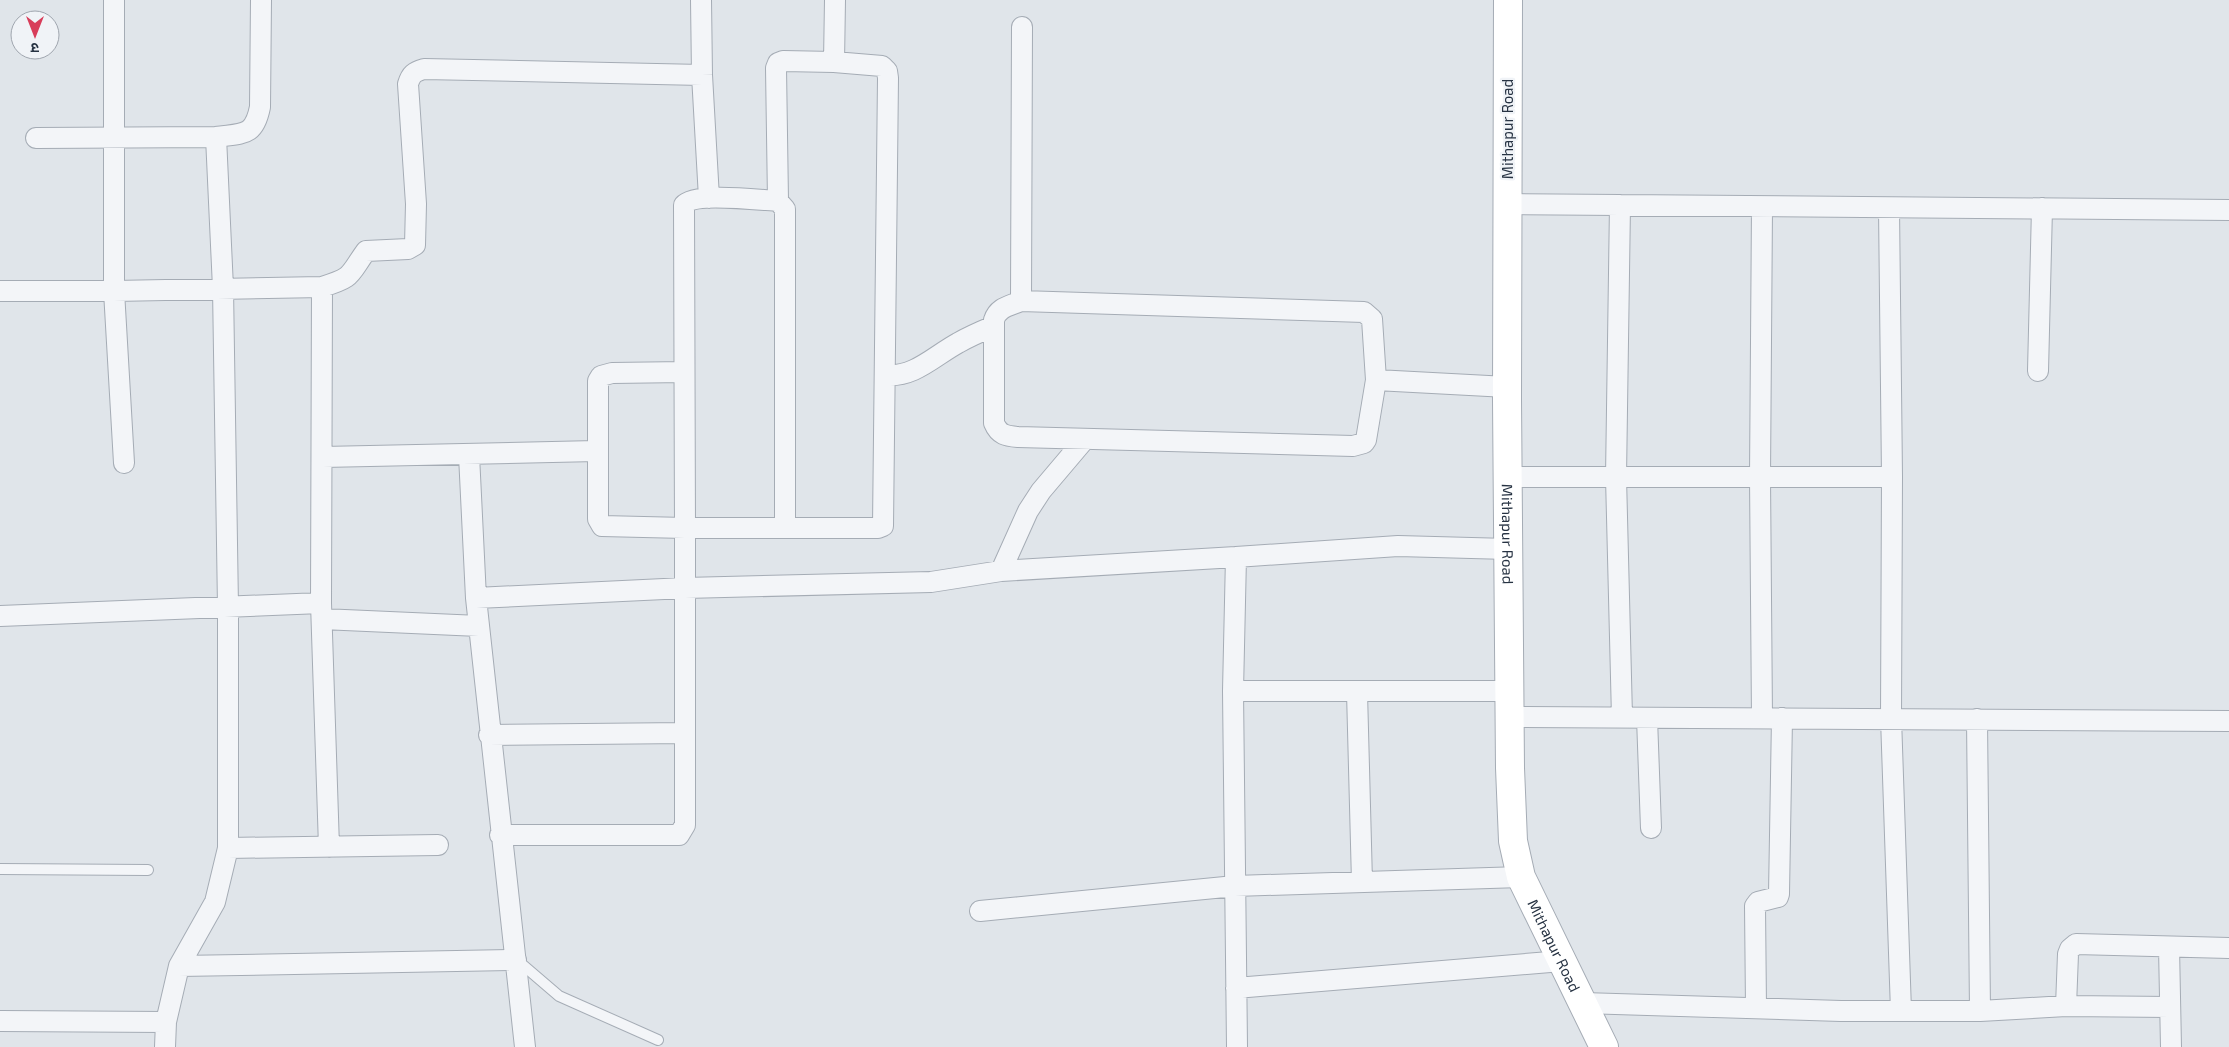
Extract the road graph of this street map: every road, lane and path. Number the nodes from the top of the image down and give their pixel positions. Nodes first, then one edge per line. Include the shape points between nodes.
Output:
1 (114, 0) edge
2 (261, 0) edge
3 (701, 0) edge
4 (835, 0) edge
5 (1508, 0) edge
6 (1022, 27) dead end
7 (834, 62) junction
8 (702, 75) junction
9 (114, 137) junction
10 (216, 137) junction
11 (36, 138) dead end
12 (709, 198) junction
13 (778, 201) junction
14 (1507, 204) junction
15 (1620, 205) junction
16 (1762, 207) junction
17 (1889, 208) junction
18 (2042, 208) junction
19 (2229, 210) edge
20 (322, 287) junction
21 (223, 288) junction
22 (0, 291) edge
23 (114, 291) junction
24 (1022, 302) junction
25 (994, 326) junction
26 (2038, 371) dead end
27 (684, 372) junction
28 (885, 376) junction
29 (1376, 380) junction
30 (1507, 387) junction
31 (1085, 439) junction
32 (596, 451) junction
33 (469, 455) junction
34 (323, 457) junction
35 (124, 463) dead end
36 (1508, 477) junction
37 (1616, 477) junction
38 (1760, 477) junction
39 (1892, 477) junction
40 (685, 528) junction
41 (785, 528) junction
42 (1508, 550) junction
43 (1236, 557) junction
44 (1001, 571) junction
45 (685, 588) junction
46 (476, 598) junction
47 (228, 606) junction
48 (322, 611) junction
49 (0, 616) edge
50 (479, 626) junction
51 (1233, 691) junction
52 (1357, 692) junction
53 (1510, 704) junction
54 (1622, 717) junction
55 (1647, 718) junction
56 (1772, 718) junction
57 (1891, 718) junction
58 (1976, 719) junction
59 (2229, 721) edge
60 (685, 733) junction
61 (489, 735) junction
62 (1651, 828) dead end
63 (500, 835) junction
64 (438, 845) dead end
65 (330, 846) junction
66 (228, 848) junction
67 (0, 869) edge
68 (148, 870) dead end
69 (1521, 877) junction
70 (1362, 882) junction
71 (1235, 886) junction
72 (980, 911) dead end
73 (2169, 947) junction
74 (2229, 948) edge
75 (516, 960) junction
76 (1562, 961) junction
77 (179, 966) junction
78 (1236, 988) junction
79 (1583, 1003) junction
80 (2066, 1006) junction
81 (2170, 1007) junction
82 (1756, 1008) junction
83 (1901, 1011) junction
84 (1980, 1011) junction
85 (0, 1021) edge
86 (166, 1022) junction
87 (658, 1040) dead end
88 (165, 1047) edge
89 (525, 1047) edge
90 (1237, 1047) edge
91 (1604, 1047) edge
92 (2171, 1047) edge

1 - 9 street
2 - 10 street via 258,121 245,133
3 - 8 street
4 - 7 street
5 - 14 street, Mithapur Road
6 - 24 street
7 - 13 street via 783,61 777,65
7 - 28 street via 882,66 887,71
8 - 12 street
8 - 20 street via 416,71 408,84 416,204 415,245 408,249 368,250 348,278
9 - 10 street
9 - 11 street
9 - 23 street
10 - 21 street
12 - 13 street
12 - 27 street via 691,200 684,205
13 - 41 street via 785,210
14 - 15 street
14 - 30 street, Mithapur Road
15 - 16 street
15 - 37 street
16 - 17 street
16 - 38 street
17 - 18 street
17 - 39 street
18 - 19 street
18 - 26 street
20 - 21 street
20 - 34 street
21 - 23 street
21 - 47 street
22 - 23 street
23 - 35 street
24 - 25 street via 997,312
24 - 29 street via 1364,312 1372,319
25 - 28 street via 958,343 909,373
25 - 31 street via 994,423 997,429 1018,437
27 - 32 street via 601,376 598,381
27 - 40 street
28 - 41 street via 883,526
29 - 30 street
29 - 31 street via 1366,440 1361,445
30 - 36 street, Mithapur Road
31 - 44 street via 1028,511
32 - 33 street
32 - 40 street via 598,519 602,526
33 - 34 street
33 - 46 street
34 - 48 street
36 - 37 street
36 - 42 street, Mithapur Road
37 - 38 street
37 - 54 street
38 - 39 street
38 - 56 street
39 - 57 street
40 - 41 street
40 - 45 street
42 - 43 street via 1398,546
42 - 53 street, Mithapur Road
43 - 44 street
43 - 51 street
44 - 45 street via 931,582
45 - 46 street
45 - 60 street
46 - 50 street
47 - 48 street
47 - 49 street
47 - 66 street
48 - 50 street
48 - 65 street
50 - 61 street
51 - 52 street
51 - 71 street
52 - 53 street
52 - 70 street
53 - 54 street
53 - 69 street, Mithapur Road via 1513,841
54 - 55 street
55 - 56 street
55 - 62 street
56 - 57 street
56 - 82 street via 1779,894 1755,906
57 - 58 street
57 - 83 street
58 - 59 street
58 - 84 street
60 - 61 street
60 - 63 street via 685,825 679,835
61 - 63 street
63 - 75 street
64 - 65 street
65 - 66 street
66 - 77 street via 215,902
67 - 68 lane
69 - 70 street
69 - 76 street, Mithapur Road
70 - 71 street
71 - 72 street
71 - 78 street
73 - 74 street
73 - 80 street via 2072,946 2068,954
73 - 81 street
75 - 77 street
75 - 87 lane via 559,996
75 - 89 street
76 - 78 street
76 - 79 street, Mithapur Road
77 - 86 street
78 - 90 street
79 - 82 street
79 - 91 street, Mithapur Road
80 - 81 street
80 - 84 street
81 - 92 street
82 - 83 street
83 - 84 street
85 - 86 street
86 - 88 street

